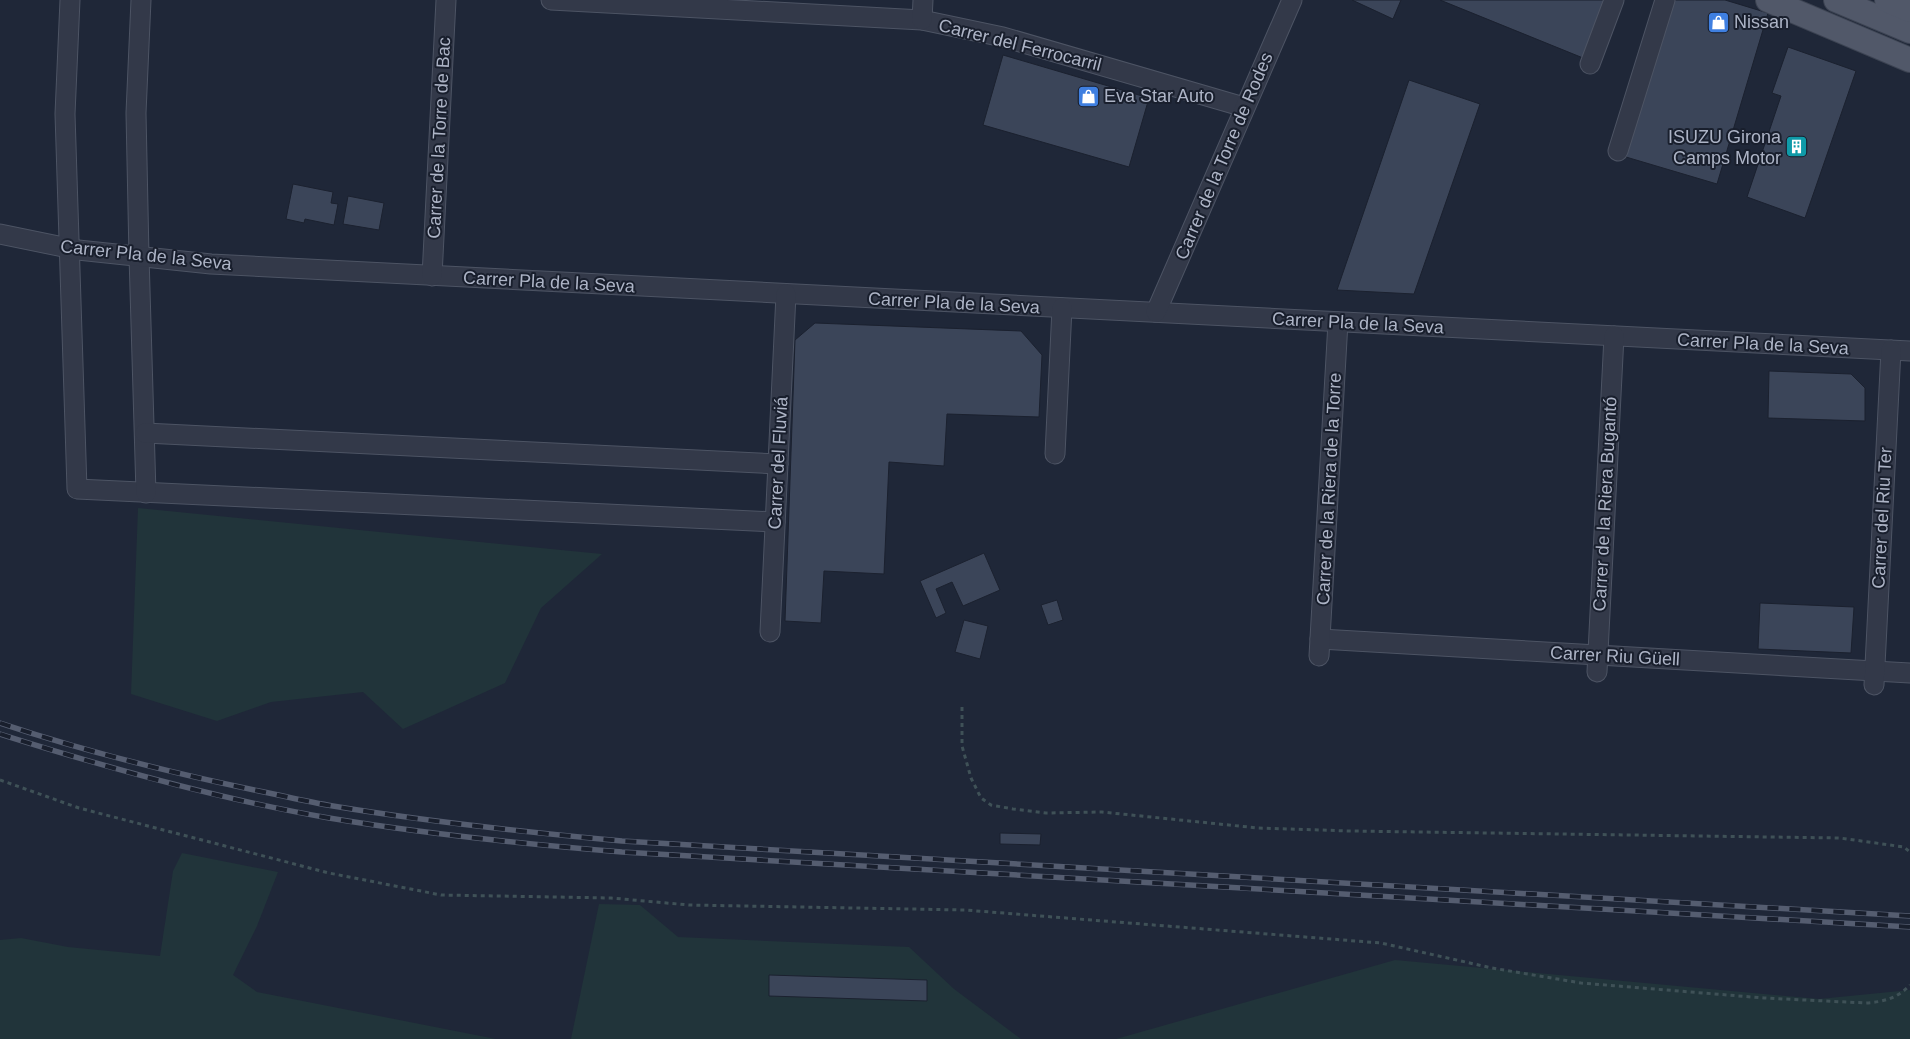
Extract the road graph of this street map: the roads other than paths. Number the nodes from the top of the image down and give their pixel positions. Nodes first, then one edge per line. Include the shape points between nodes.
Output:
1 (70, 0) edge
2 (141, 0) edge
3 (446, 0) edge
4 (551, 0) edge
5 (923, 0) edge
6 (1292, 0) edge
7 (1614, 0) edge
8 (1665, 0) edge
9 (1768, 0) edge
10 (1836, 0) edge
11 (1887, 0) edge
12 (1910, 10) edge
13 (922, 20) junction
14 (1910, 31) edge
15 (1910, 60) edge
16 (1590, 64) dead end
17 (1244, 108) junction
18 (1618, 152) dead end
19 (0, 234) edge
20 (70, 248) junction
21 (138, 256) junction
22 (432, 276) junction
23 (786, 294) junction
24 (1062, 308) junction
25 (1156, 312) junction
26 (1338, 322) junction
27 (1614, 336) junction
28 (1890, 350) junction
29 (1910, 351) edge
30 (145, 433) junction
31 (1055, 454) dead end
32 (778, 464) junction
33 (146, 493) junction
34 (775, 522) junction
35 (770, 632) dead end
36 (1320, 648) joint
37 (1597, 663) junction
38 (1910, 673) edge
39 (1874, 678) junction

1 - 20 street via 65,114
2 - 21 street via 136,113
3 - 22 street, Carrer de la Torre de Bac
4 - 13 street, Carrer del Ferrocarril
5 - 13 street
6 - 17 street, Carrer de la Torre de Rodes
7 - 16 street
8 - 18 street
9 - 15 main road
10 - 14 main road
11 - 12 main road
13 - 17 street, Carrer del Ferrocarril via 1003,37
17 - 25 street, Carrer de la Torre de Rodes
19 - 20 street, Carrer Pla de la Seva
20 - 21 street, Carrer Pla de la Seva
20 - 33 street via 77,490
21 - 22 street, Carrer Pla de la Seva via 211,264
21 - 30 street
22 - 23 street, Carrer Pla de la Seva
23 - 24 street, Carrer Pla de la Seva
23 - 32 street, Carrer del Fluviá
24 - 25 street, Carrer Pla de la Seva
24 - 31 street
25 - 26 street, Carrer Pla de la Seva
26 - 27 street, Carrer Pla de la Seva
26 - 36 street, Carrer de la Riera de la Torre
27 - 28 street, Carrer Pla de la Seva
27 - 37 street, Carrer de la Riera Bugantó
28 - 29 street, Carrer Pla de la Seva
28 - 39 street, Carrer del Riu Ter
30 - 32 street
30 - 33 street
32 - 34 street, Carrer del Fluviá
33 - 34 street
34 - 35 street, Carrer del Fluviá
36 - 37 street, Carrer Riu Güell
37 - 39 street, Carrer Riu Güell
38 - 39 street, Carrer Riu Güell

